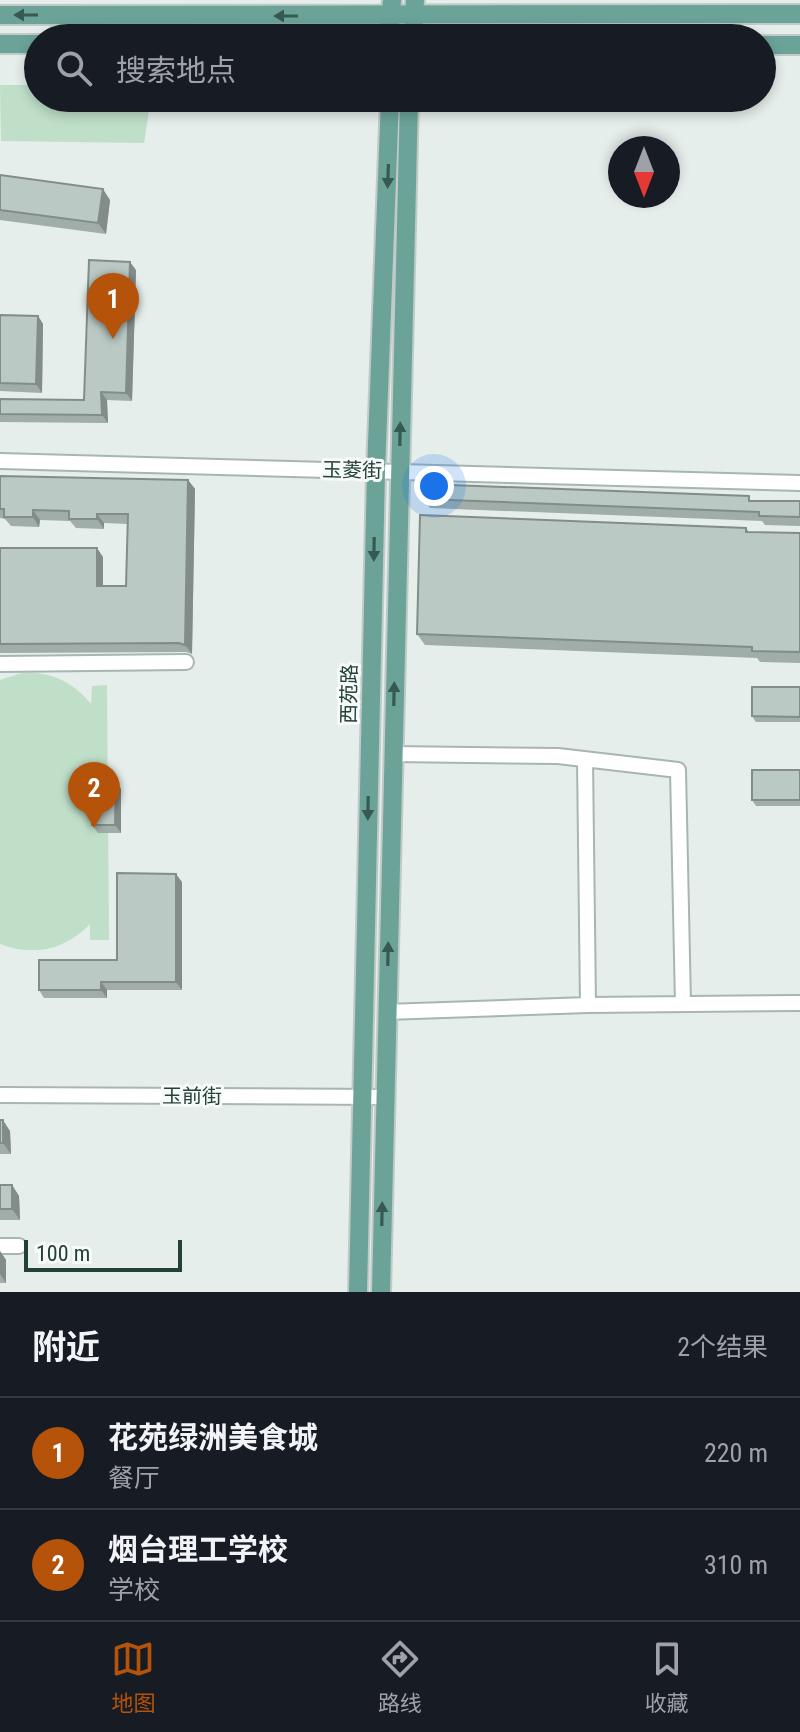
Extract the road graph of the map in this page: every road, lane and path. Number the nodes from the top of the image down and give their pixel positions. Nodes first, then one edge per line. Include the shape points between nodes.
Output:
1 (348, 0) edge
2 (466, 0) edge
3 (392, 7) edge
4 (414, 7) edge
5 (634, 7) edge
6 (695, 7) edge
7 (486, 14) junction
8 (800, 14) edge
9 (0, 15) edge
10 (323, 16) junction
11 (0, 44) edge
12 (24, 44) edge
13 (776, 45) edge
14 (800, 45) edge
15 (399, 112) edge
16 (400, 112) edge
17 (0, 461) edge
18 (376, 471) junction
19 (399, 471) junction
20 (800, 483) edge
21 (186, 662) dead end
22 (0, 664) edge
23 (392, 754) junction
24 (585, 760) junction
25 (800, 1003) edge
26 (683, 1004) junction
27 (588, 1005) junction
28 (386, 1012) junction
29 (0, 1095) edge
30 (361, 1096) junction
31 (384, 1097) junction
32 (0, 1246) edge
33 (19, 1246) dead end
34 (358, 1292) edge
35 (381, 1292) edge

1 - 10 main road
2 - 7 main road
3 - 4 main road
3 - 10 main road
4 - 7 main road
5 - 6 main road
5 - 7 main road
6 - 8 main road
10 -> 9 main road
11 - 12 main road
13 - 14 main road
15 -> 18 main road, 西苑路
19 -> 16 main road, 西苑路
17 - 18 street, 玉菱街
18 - 19 street, 玉菱街
18 -> 30 main road, 西苑路
19 - 20 street, 玉菱街
23 -> 19 main road, 西苑路
21 - 22 street
23 - 24 street
28 -> 23 main road, 西苑路
24 - 26 street via 678,770
24 - 27 street
25 - 26 street
26 - 27 street
27 - 28 street
28 - 31 main road, 西苑路
29 - 30 street, 玉前街
30 - 31 street, 玉前街
30 - 34 main road, 西苑路
35 -> 31 main road, 西苑路
32 - 33 street

